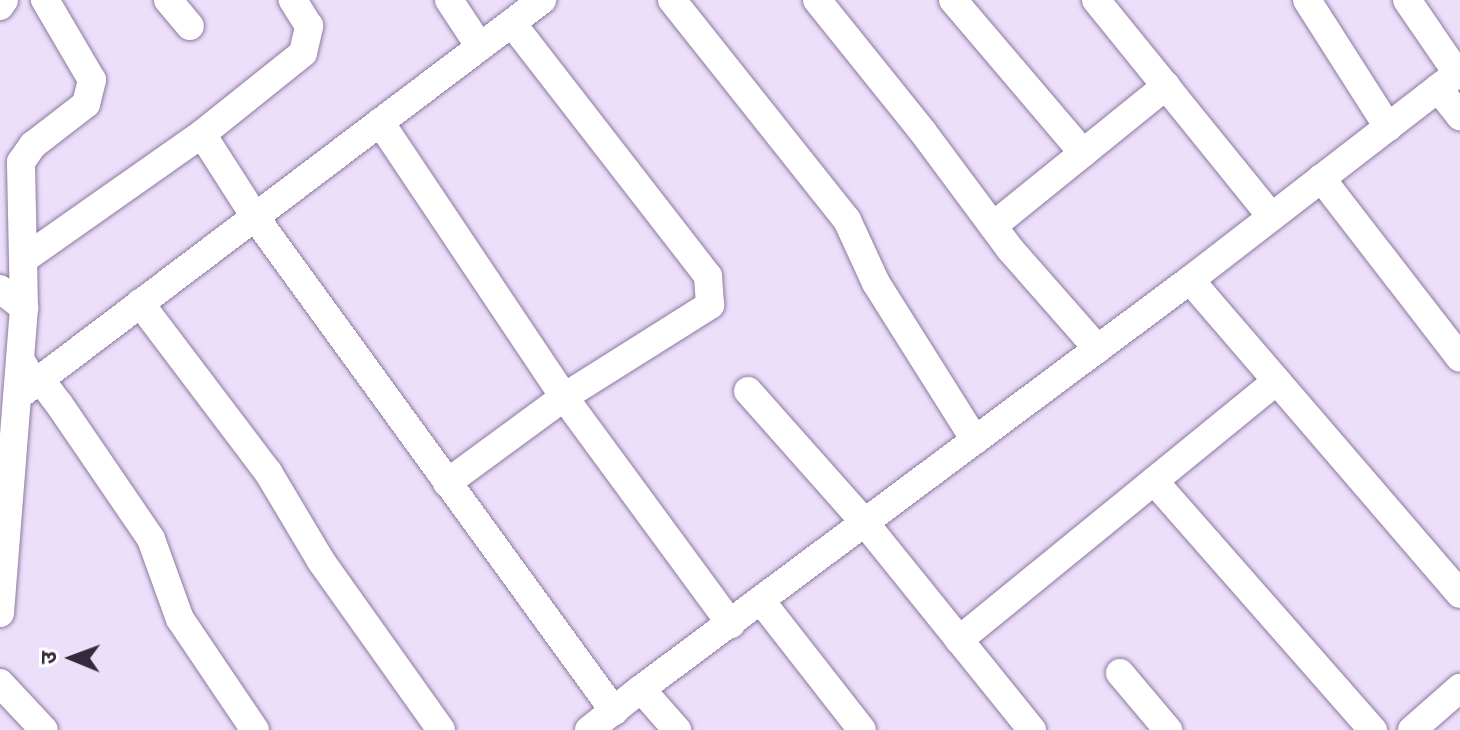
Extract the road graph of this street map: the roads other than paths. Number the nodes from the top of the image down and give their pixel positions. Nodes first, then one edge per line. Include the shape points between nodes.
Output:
1 (4, 0) edge
2 (45, 0) edge
3 (168, 0) edge
4 (293, 0) edge
5 (449, 0) edge
6 (542, 0) edge
7 (672, 0) edge
8 (817, 0) edge
9 (953, 0) edge
10 (1096, 0) edge
11 (1307, 0) edge
12 (1407, 0) edge
13 (0, 6) edge
14 (512, 23) junction
15 (190, 26) dead end
16 (480, 47) junction
17 (1452, 77) edge
18 (1166, 86) junction
19 (1460, 116) edge
20 (380, 122) junction
21 (1388, 127) junction
22 (202, 134) junction
23 (1083, 153) junction
24 (1321, 178) junction
25 (255, 217) junction
26 (1272, 217) junction
27 (993, 226) junction
28 (24, 259) junction
29 (1190, 280) junction
30 (0, 289) edge
31 (140, 303) junction
32 (24, 308) junction
33 (1098, 349) junction
34 (1460, 358) edge
35 (26, 379) junction
36 (1277, 381) junction
37 (748, 391) dead end
38 (564, 397) junction
39 (975, 440) junction
40 (1154, 481) junction
41 (447, 483) junction
42 (865, 523) junction
43 (1460, 594) edge
44 (762, 602) junction
45 (0, 613) edge
46 (731, 624) junction
47 (959, 640) junction
48 (1120, 673) dead end
49 (0, 683) edge
50 (641, 689) junction
51 (1457, 697) edge
52 (614, 711) junction
53 (44, 730) edge
54 (255, 730) edge
55 (441, 730) edge
56 (589, 730) edge
57 (677, 730) edge
58 (862, 730) edge
59 (1032, 730) edge
60 (1168, 730) edge
61 (1373, 730) edge
62 (1412, 730) edge

1 - 13 street
2 - 28 street via 92,80 86,104 33,145 21,162
3 - 15 street
4 - 22 street via 309,26 303,53
5 - 16 street
6 - 14 street
7 - 39 street via 847,220 876,283
8 - 27 street
9 - 23 street
10 - 18 street
11 - 21 street
12 - 17 street
14 - 16 street
14 - 38 street via 708,276 710,305
16 - 20 street
17 - 19 street
17 - 21 street
18 - 23 street
18 - 26 street
20 - 25 street
20 - 38 street
21 - 24 street
22 - 25 street
22 - 28 street
23 - 27 street
24 - 26 street
24 - 34 street
25 - 31 street
25 - 41 street
26 - 29 street
27 - 33 street
28 - 32 street
29 - 33 street
29 - 36 street
30 - 32 street
31 - 35 street
31 - 55 street via 268,472 321,561
32 - 35 street
33 - 39 street
35 - 45 street
35 - 54 street via 151,539 180,619
36 - 40 street
36 - 43 street
37 - 42 street
38 - 41 street
38 - 46 street
39 - 42 street
40 - 47 street
40 - 61 street
41 - 52 street
42 - 44 street
42 - 47 street
44 - 46 street
44 - 58 street
46 - 50 street
47 - 59 street
48 - 60 street
49 - 53 street
50 - 52 street
50 - 57 street
51 - 62 street
52 - 56 street

